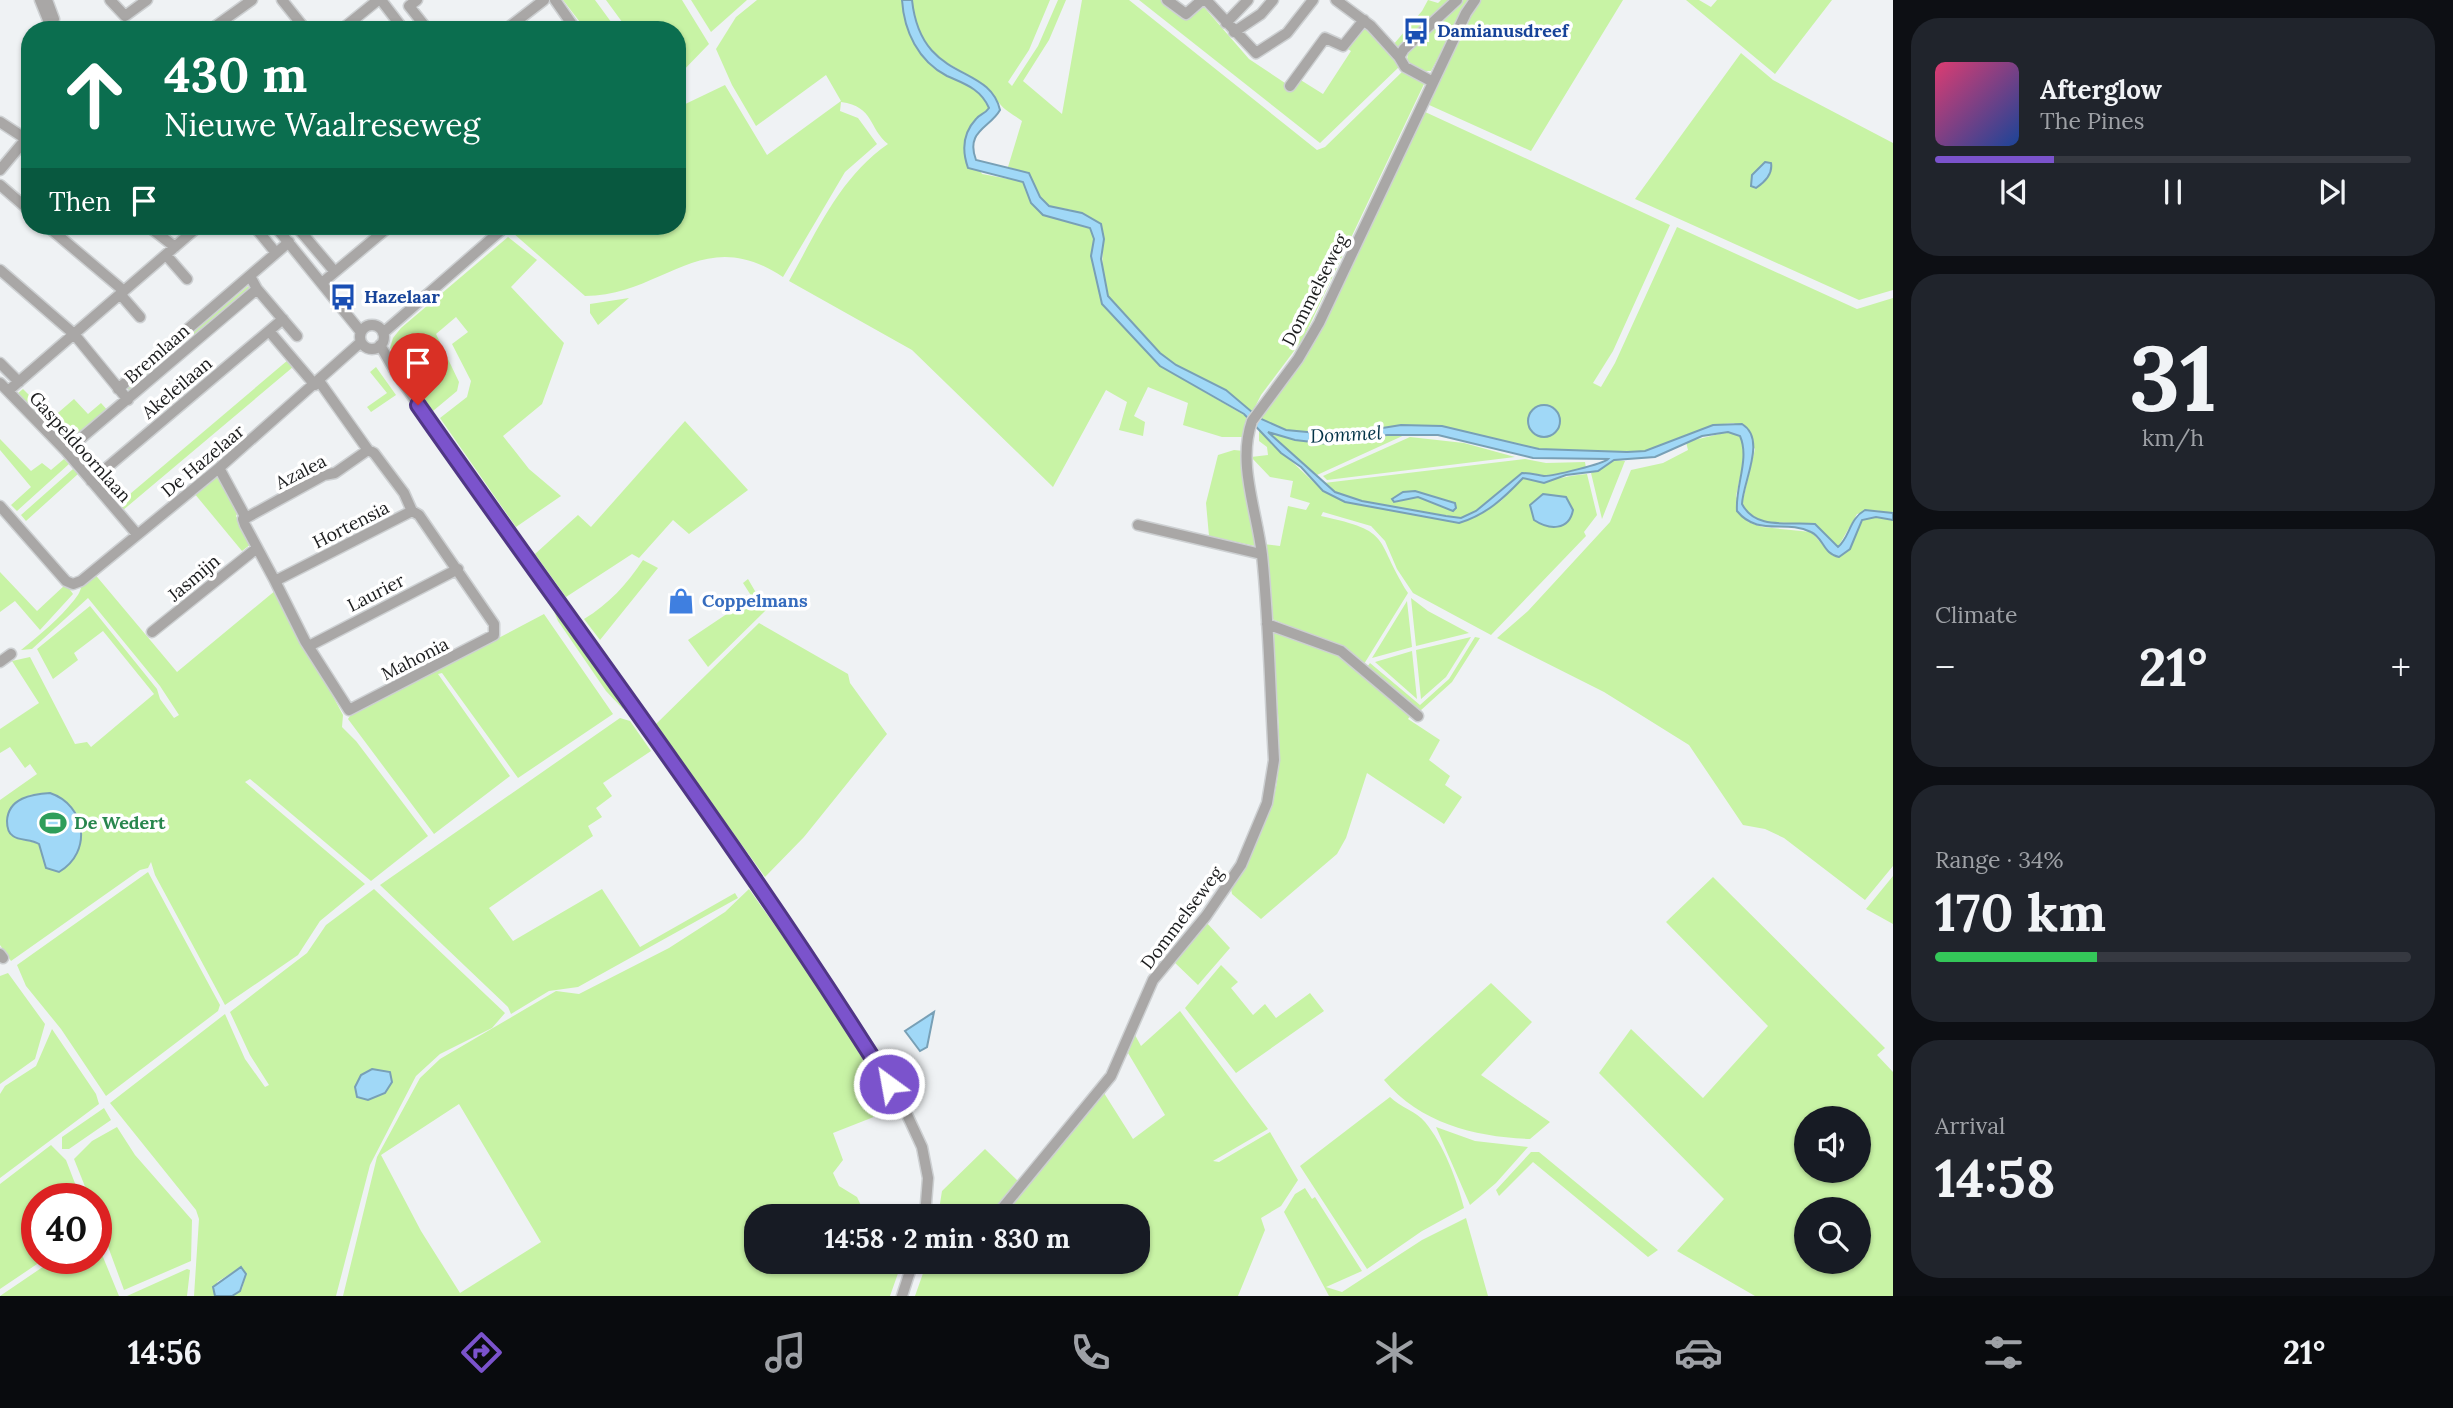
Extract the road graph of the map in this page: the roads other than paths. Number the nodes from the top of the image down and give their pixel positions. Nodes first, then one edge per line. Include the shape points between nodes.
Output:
1 (40, 0) edge
2 (47, 0) edge
3 (110, 0) edge
4 (147, 0) edge
5 (252, 0) edge
6 (282, 0) edge
7 (379, 0) edge
8 (544, 0) edge
9 (555, 0) edge
10 (1167, 0) edge
11 (1204, 0) edge
12 (1248, 0) edge
13 (1273, 0) edge
14 (1313, 0) edge
15 (1336, 0) edge
16 (1457, 0) edge
17 (1475, 0) edge
18 (413, 3) edge
19 (1364, 20) junction
20 (48, 21) edge
21 (55, 21) edge
22 (223, 21) edge
23 (299, 21) edge
24 (352, 21) edge
25 (396, 21) edge
26 (423, 21) edge
27 (517, 21) edge
28 (570, 21) edge
29 (1226, 23) junction
30 (1234, 32) junction
31 (1399, 58) junction
32 (1433, 82) junction
33 (1290, 86) dead end
34 (0, 122) edge
35 (21, 132) edge
36 (21, 144) edge
37 (0, 169) edge
38 (0, 186) edge
39 (21, 204) edge
40 (57, 235) edge
41 (160, 235) edge
42 (189, 235) edge
43 (261, 235) edge
44 (283, 235) edge
45 (304, 235) edge
46 (377, 235) edge
47 (493, 235) edge
48 (289, 242) junction
49 (175, 247) junction
50 (276, 253) junction
51 (166, 255) junction
52 (0, 270) edge
53 (335, 272) junction
54 (250, 276) junction
55 (187, 279) dead end
56 (323, 282) junction
57 (257, 289) junction
58 (122, 293) junction
59 (140, 317) dead end
60 (283, 319) junction
61 (269, 331) junction
62 (381, 331) junction
63 (74, 334) junction
64 (297, 336) dead end
65 (368, 340) junction
66 (0, 362) edge
67 (19, 382) junction
68 (317, 383) junction
69 (4, 387) edge
70 (118, 389) junction
71 (128, 400) junction
72 (368, 450) junction
73 (66, 452) junction
74 (219, 468) junction
75 (91, 481) junction
76 (0, 506) edge
77 (412, 511) junction
78 (246, 518) junction
79 (1138, 525) dead end
80 (136, 533) junction
81 (257, 548) junction
82 (1261, 554) junction
83 (458, 569) junction
84 (275, 581) junction
85 (1267, 624) junction
86 (152, 632) dead end
87 (309, 646) junction
88 (11, 654) dead end
89 (0, 662) edge
90 (1418, 716) dead end
91 (926, 1204) edge
92 (1006, 1204) edge
93 (910, 1274) edge
94 (902, 1296) edge

1 - 20 street
2 - 21 street
3 - 4 street via 125,16
5 - 22 street
6 - 23 street
7 - 24 street
7 - 25 street
8 - 27 street
9 - 28 street
10 - 11 street via 1186,14
11 - 29 street
12 - 29 street
13 - 30 street
14 - 30 street via 1286,33 1256,54
15 - 19 street
16 - 31 street
17 - 32 street, Dommelseweg
18 - 26 street
19 - 31 street
19 - 33 street via 1343,46 1325,38
29 - 30 street
31 - 32 street
32 - 82 street, Dommelseweg via 1314,333 1254,418 1247,470
34 - 35 street
36 - 37 street
38 - 39 street
40 - 58 street
41 - 49 street
42 - 49 street
43 - 50 street
44 - 48 street
45 - 53 street
46 - 53 street
47 - 62 street
48 - 50 street, Bremlaan
48 - 56 street
49 - 51 street
50 - 54 street, Bremlaan
51 - 55 street
51 - 58 street
52 - 63 street
53 - 56 street
54 - 57 street
54 - 70 street, Bremlaan
56 - 65 street
57 - 60 street
57 - 71 street, Bremlaan
58 - 59 street
58 - 63 street
60 - 61 street, Akeleilaan
60 - 64 street
61 - 68 street, Hortensia
61 - 75 street, Akeleilaan
62 - 65 street
62 - 65 street
63 - 67 street
63 - 70 street
65 - 68 street, De Hazelaar
65 - 91 street via 396,373 833,993 903,1106 922,1147 928,1178
66 - 67 street, Gaspeldoornlaan
67 - 69 street
68 - 72 street, Hortensia
68 - 74 street, De Hazelaar
69 - 73 street, Gaspeldoornlaan
70 - 71 street
71 - 73 street, Bremlaan
72 - 77 street, Hortensia via 404,493
72 - 78 street, Azalea via 335,473
73 - 75 street, Gaspeldoornlaan
74 - 78 street
74 - 80 street, De Hazelaar
75 - 80 street, Gaspeldoornlaan
76 - 80 street, De Hazelaar via 73,584
77 - 83 street, Mahonia
77 - 84 street, Hortensia
78 - 81 street
79 - 82 street
81 - 84 street
81 - 86 street, Jasmijn
82 - 85 street, Dommelseweg
83 - 87 street, Laurier
83 - 87 street, Mahonia via 494,624 494,635 349,710
84 - 87 street, Mahonia
85 - 90 street via 1341,651
85 - 92 street, Dommelseweg via 1274,760 1272,785 1254,839 1222,895 1153,980 1111,1076
88 - 89 street
93 - 94 street

